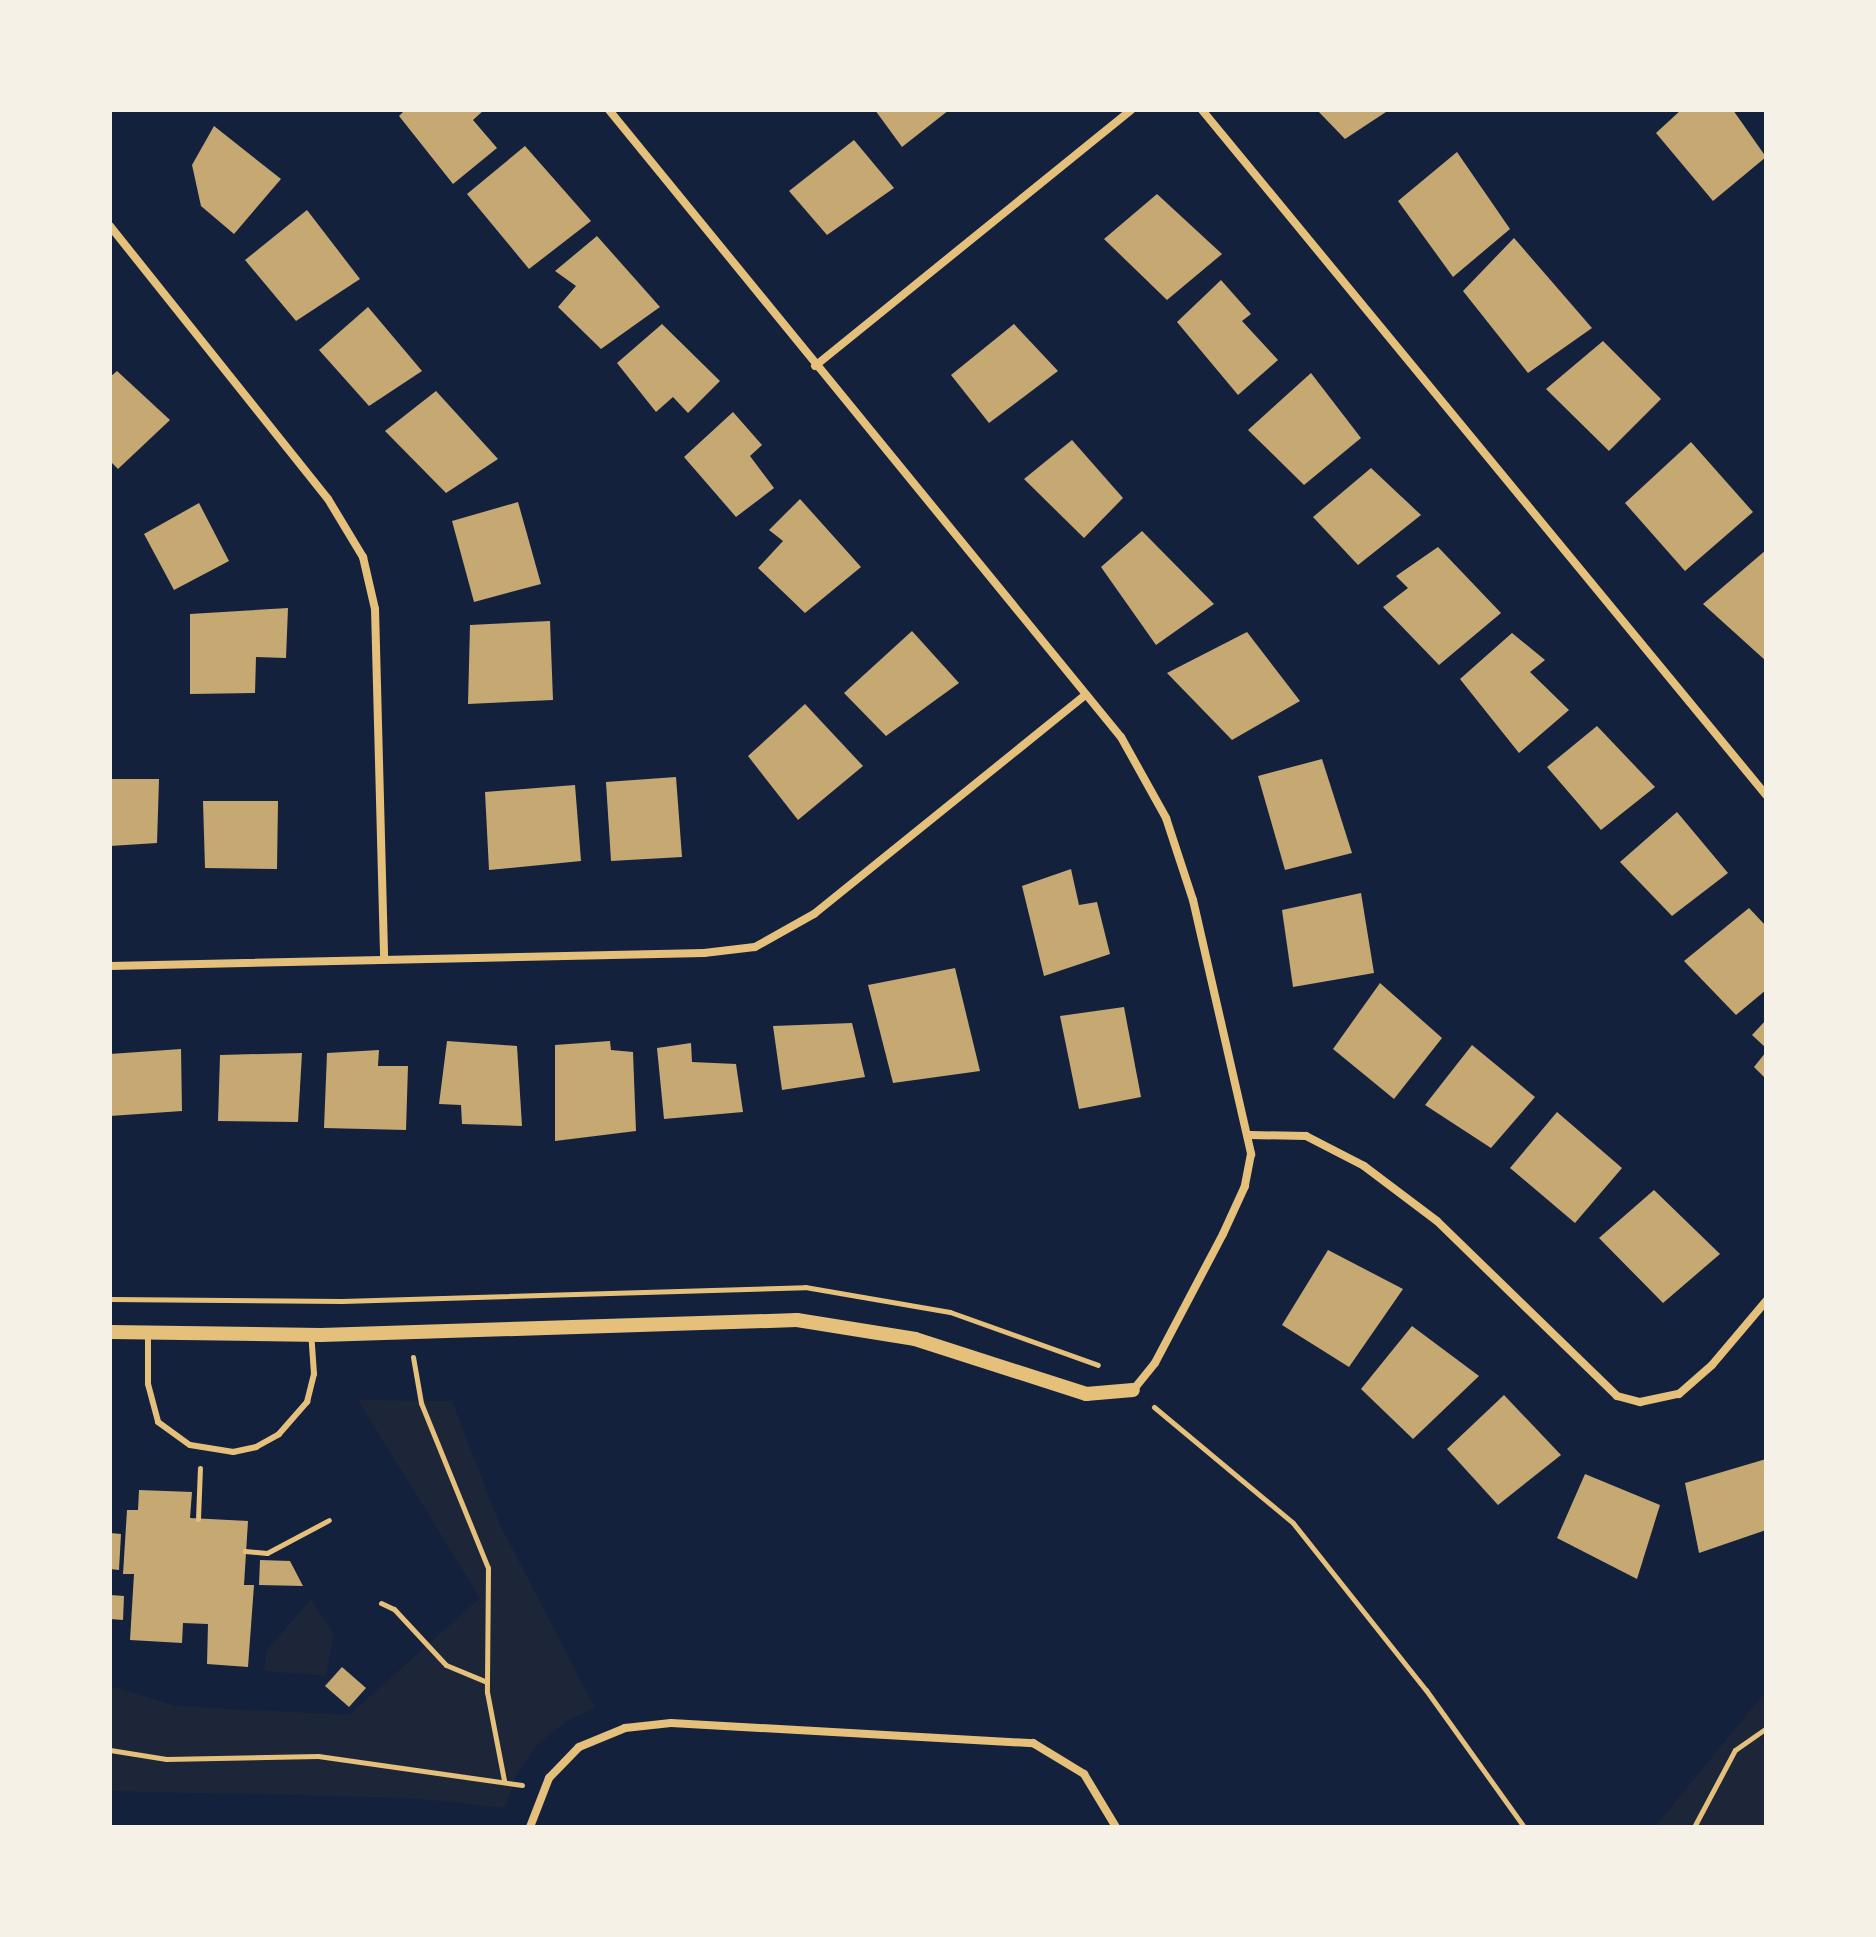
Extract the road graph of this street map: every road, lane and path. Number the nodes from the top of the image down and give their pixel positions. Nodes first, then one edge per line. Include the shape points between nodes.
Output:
1 (609, 110) edge
2 (1131, 110) edge
3 (1202, 110) edge
4 (110, 226) edge
5 (815, 366) junction
6 (1085, 695) junction
7 (1766, 795) edge
8 (384, 960) junction
9 (110, 966) edge
10 (1250, 1135) junction
11 (1766, 1301) edge
12 (110, 1332) edge
13 (411, 1333) junction
14 (148, 1334) junction
15 (311, 1335) junction
16 (1133, 1390) junction
17 (201, 1448) junction
18 (198, 1519) dead end
19 (329, 1520) dead end
20 (245, 1551) dead end
21 (381, 1603) dead end
22 (487, 1682) junction
23 (1766, 1728) edge
24 (110, 1750) edge
25 (504, 1780) junction
26 (542, 1790) junction
27 (530, 1827) edge
28 (1116, 1827) edge
29 (1524, 1827) edge
30 (1694, 1827) edge

1 - 5 street
2 - 5 street
3 - 7 street
4 - 8 street via 328,499 363,557 375,609
5 - 6 street
6 - 8 street via 778,939 715,953
6 - 10 street via 1135,756 1177,845
8 - 9 street
10 - 11 street via 1306,1136 1364,1166 1459,1241 1617,1396 1640,1402 1679,1394 1712,1365
10 - 16 street via 1250,1164 1241,1196 1155,1363
12 - 14 street
13 - 15 street
13 - 16 street via 797,1320 903,1336 1086,1394
13 - 22 path via 421,1403 488,1568
14 - 15 street
14 - 17 lane via 154,1415 167,1433
15 - 17 lane via 313,1381 291,1423 244,1451
16 - 29 path via 1221,1457 1293,1523 1426,1690
17 - 18 path
19 - 20 path via 267,1553
21 - 22 path via 394,1609 446,1665
22 - 25 path
23 - 30 path via 1735,1750 1720,1770
24 - 25 path via 178,1760 318,1756
25 - 26 path
26 - 27 street
26 - 28 street via 569,1755 592,1739 655,1723 1033,1743 1084,1774

